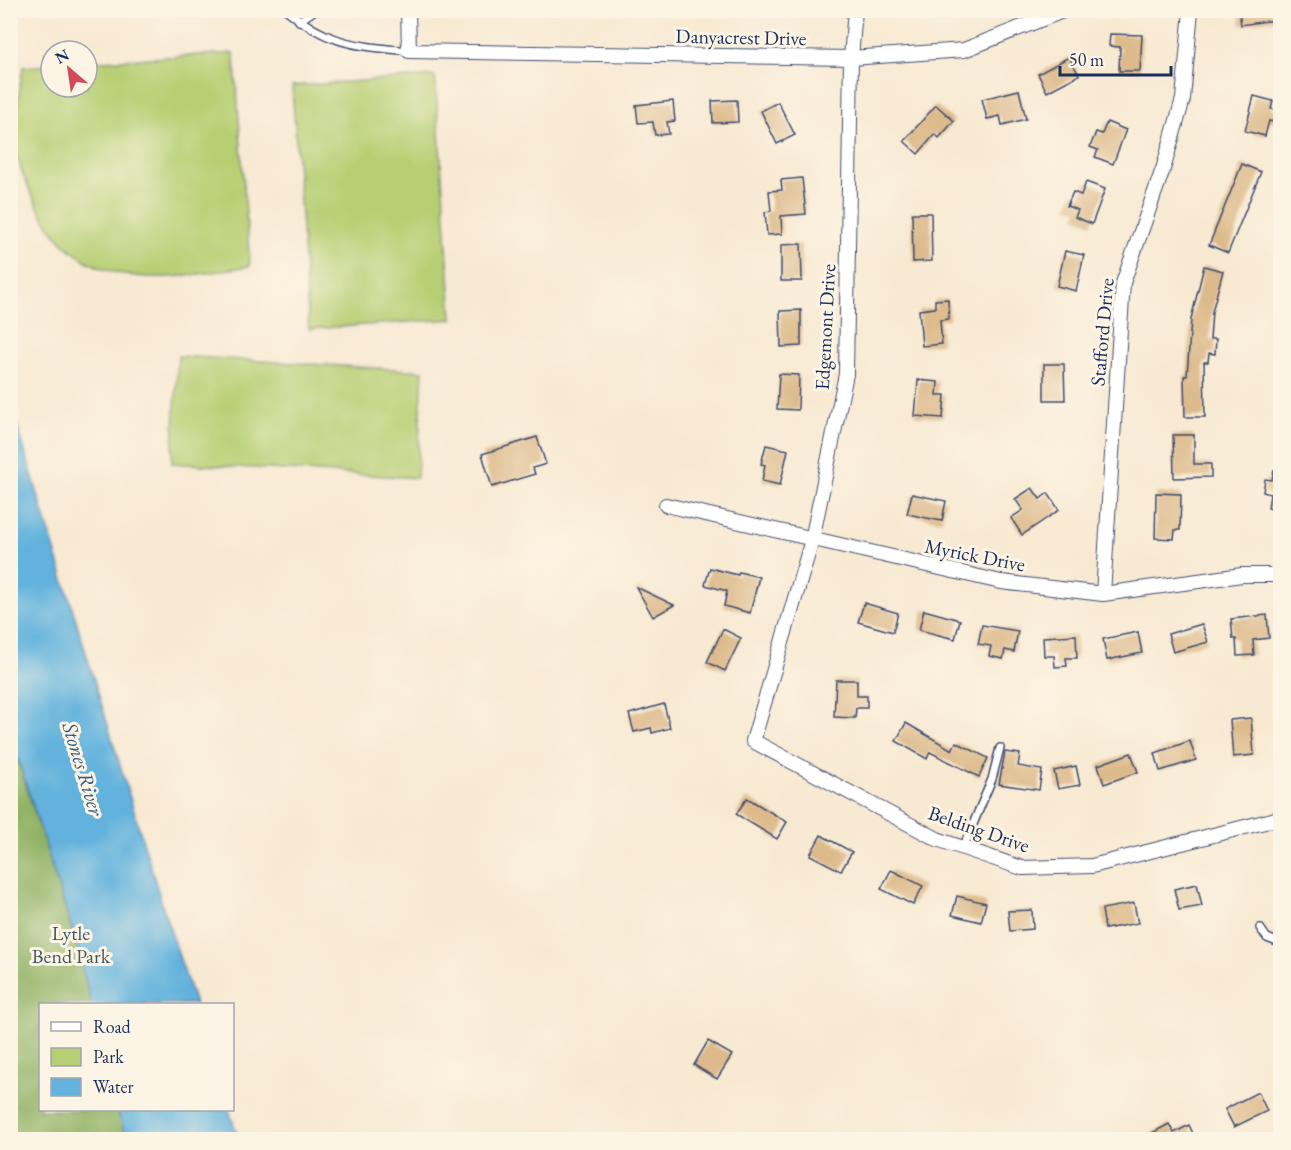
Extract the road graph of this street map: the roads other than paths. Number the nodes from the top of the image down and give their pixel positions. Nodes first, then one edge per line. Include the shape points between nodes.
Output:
1 (286, 10) edge
2 (315, 10) edge
3 (408, 10) edge
4 (855, 10) edge
5 (1065, 10) edge
6 (1191, 10) edge
7 (299, 21) junction
8 (409, 51) junction
9 (851, 58) junction
10 (666, 506) dead end
11 (812, 540) junction
12 (1281, 575) edge
13 (1103, 594) junction
14 (753, 741) joint
15 (1000, 748) dead end
16 (1281, 818) edge
17 (963, 848) junction
18 (1260, 928) dead end
19 (1281, 943) edge

1 - 7 lane
2 - 7 lane
3 - 8 street
4 - 9 street, Edgemont Drive
5 - 9 street, Danyacrest Drive via 964,50
6 - 13 street, Stafford Drive via 1183,99 1124,283
7 - 8 lane via 328,38 352,45
8 - 9 street, Danyacrest Drive
9 - 11 street, Edgemont Drive via 846,374
10 - 11 street, Myrick Drive
11 - 13 street, Myrick Drive via 1001,582
11 - 14 street, Edgemont Drive
12 - 13 street, Myrick Drive via 1242,575
14 - 17 street, Belding Drive via 937,839
15 - 17 lane via 992,779
16 - 17 street, Belding Drive via 1092,866 1022,868
18 - 19 lane via 1267,938

